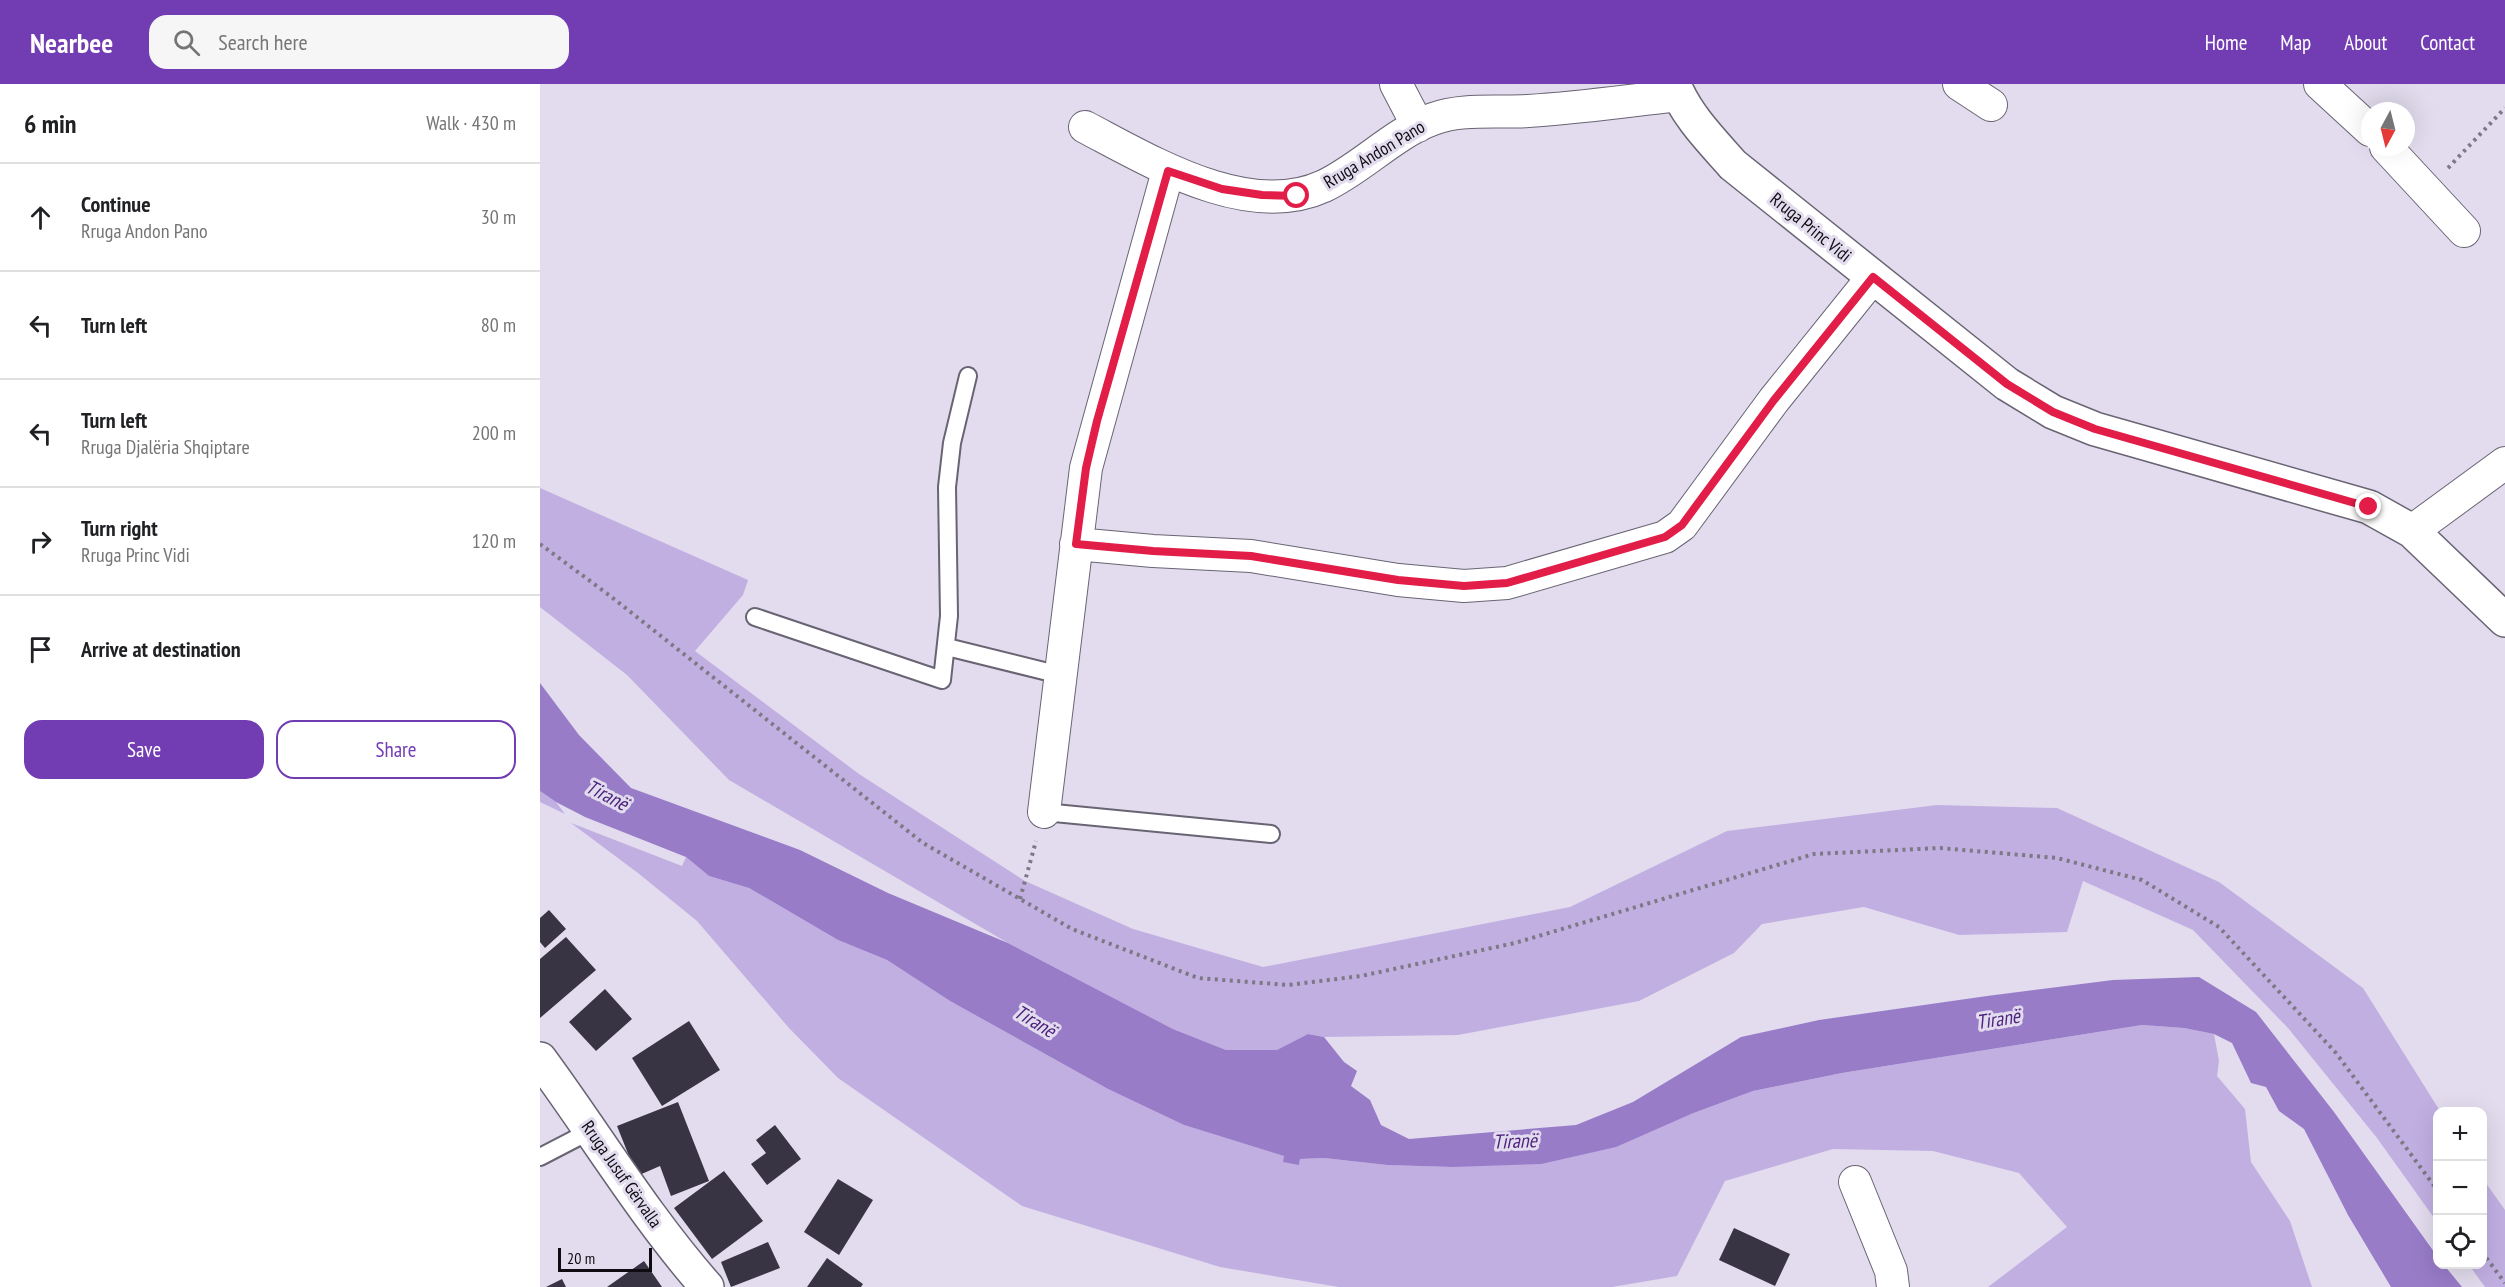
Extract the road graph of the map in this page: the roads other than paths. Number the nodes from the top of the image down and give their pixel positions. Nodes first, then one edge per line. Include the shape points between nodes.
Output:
1 (1396, 84) edge
2 (1959, 84) edge
3 (2320, 84) edge
4 (1676, 89) edge
5 (1991, 105) dead end
6 (2361, 122) edge
7 (1418, 126) junction
8 (1085, 127) dead end
9 (2395, 156) edge
10 (1168, 171) junction
11 (2464, 231) dead end
12 (1873, 277) junction
13 (968, 376) dead end
14 (2505, 463) edge
15 (2412, 531) junction
16 (1076, 544) junction
17 (755, 617) dead end
18 (2505, 620) edge
19 (947, 647) junction
20 (1060, 675) junction
21 (1044, 812) joint
22 (1271, 834) dead end
23 (540, 1059) edge
24 (592, 1130) junction
25 (540, 1157) edge
26 (1855, 1182) dead end
27 (707, 1287) edge
28 (1893, 1287) edge

1 - 7 street
2 - 5 street
3 - 6 street
4 - 7 street, Rruga Andon Pano via 1584,107 1434,118
4 - 12 street, Rruga Princ Vidi via 1703,132 1733,165
7 - 10 street, Rruga Andon Pano via 1325,185 1297,196 1222,189
8 - 10 street, Rruga Andon Pano
9 - 11 street
10 - 16 street via 1097,421
12 - 15 street, Rruga Princ Vidi via 2007,384 2053,412 2095,429 2369,507
12 - 16 street via 1682,525 1665,537 1507,583 1464,586 1398,580 1251,556
13 - 19 lane via 952,443 947,487
14 - 15 street
15 - 18 street, Rruga Princ Vidi
16 - 20 street
17 - 19 lane via 942,680
19 - 20 lane
20 - 21 street
21 - 22 lane
23 - 24 street, Rruga Jusuf Gërvalla
24 - 25 lane
24 - 27 street, Rruga Jusuf Gërvalla via 641,1203
26 - 28 street via 1887,1260

